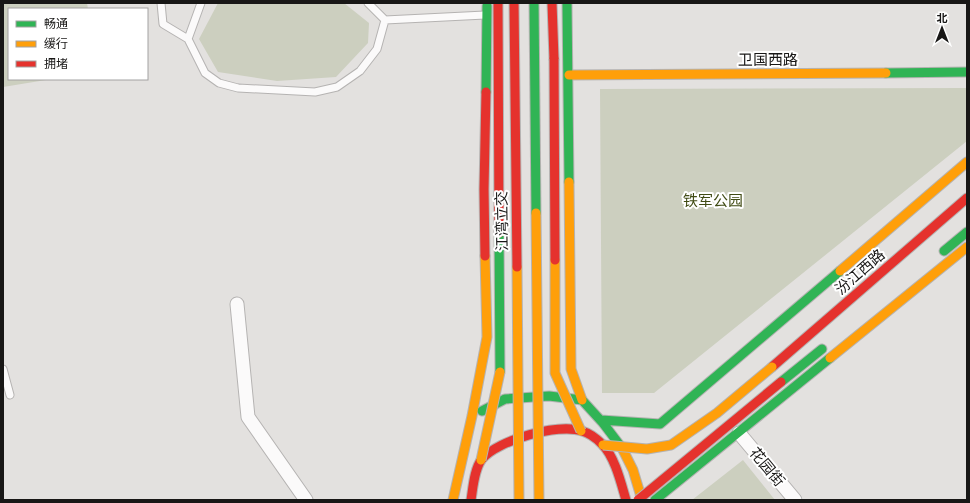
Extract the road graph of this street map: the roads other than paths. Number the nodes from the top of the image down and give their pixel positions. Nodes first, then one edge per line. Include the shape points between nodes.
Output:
1 (161, 3) edge
2 (201, 3) edge
3 (368, 3) edge
4 (487, 3) edge
5 (498, 3) edge
6 (514, 3) edge
7 (534, 3) edge
8 (552, 3) edge
9 (567, 3) edge
10 (488, 15) junction
11 (385, 20) junction
12 (188, 39) junction
13 (967, 72) edge
14 (569, 75) junction
15 (967, 162) edge
16 (967, 198) edge
17 (967, 232) edge
18 (967, 247) edge
19 (867, 248) junction
20 (880, 249) dead end
21 (894, 249) dead end
22 (907, 250) junction
23 (936, 257) dead end
24 (864, 263) dead end
25 (862, 277) dead end
26 (859, 292) junction
27 (237, 304) dead end
28 (830, 342) dead end
29 (571, 359) junction
30 (481, 365) junction
31 (3, 369) edge
32 (500, 372) junction
33 (555, 374) junction
34 (10, 395) dead end
35 (582, 400) junction
36 (472, 416) junction
37 (602, 420) junction
38 (581, 431) junction
39 (740, 433) junction
40 (603, 445) junction
41 (481, 460) junction
42 (306, 500) edge
43 (453, 500) edge
44 (471, 500) edge
45 (519, 500) edge
46 (539, 500) edge
47 (626, 500) edge
48 (638, 500) edge
49 (642, 500) edge
50 (655, 500) edge
51 (795, 500) edge

1 - 12 lane via 163,24
2 - 12 lane
3 - 11 lane
4 - 10 main road
5 - 32 main road
6 - 45 main road, 江湾立交, bridge
7 - 46 main road, bridge
8 - 33 main road, bridge
9 - 14 main road
10 - 11 lane
10 - 30 main road via 484,189 487,337
11 - 12 lane via 377,49 360,71 337,87 315,92 238,88 219,83 205,73
13 - 14 main road, 卫国西路
14 - 29 main road
15 - 19 main road
16 - 22 main road, 汾江西路
17 - 23 main road
18 - 39 main road
19 - 20 main road
19 - 24 main road
19 - 37 main road via 660,424
21 - 22 main road
22 - 26 main road, 汾江西路
25 - 26 main road
26 - 40 main road, 汾江西路, bridge via 717,413 671,445 647,449
27 - 42 street via 248,417
28 - 48 main road, bridge
29 - 30 main road via 533,379 511,380
29 - 35 main road via 571,369
30 - 36 main road
31 - 34 lane
32 - 33 main road, bridge via 508,387 529,392 545,387
32 - 41 main road, bridge
33 - 38 main road, bridge
35 - 36 main road via 549,396 505,399
35 - 37 main road
36 - 43 main road
37 - 49 main road via 618,439 634,470
38 - 40 main road
38 - 41 main road, bridge via 560,430 528,435 498,446
39 - 50 main road
39 - 51 street, 花园街
40 - 47 main road via 621,482
41 - 44 main road

